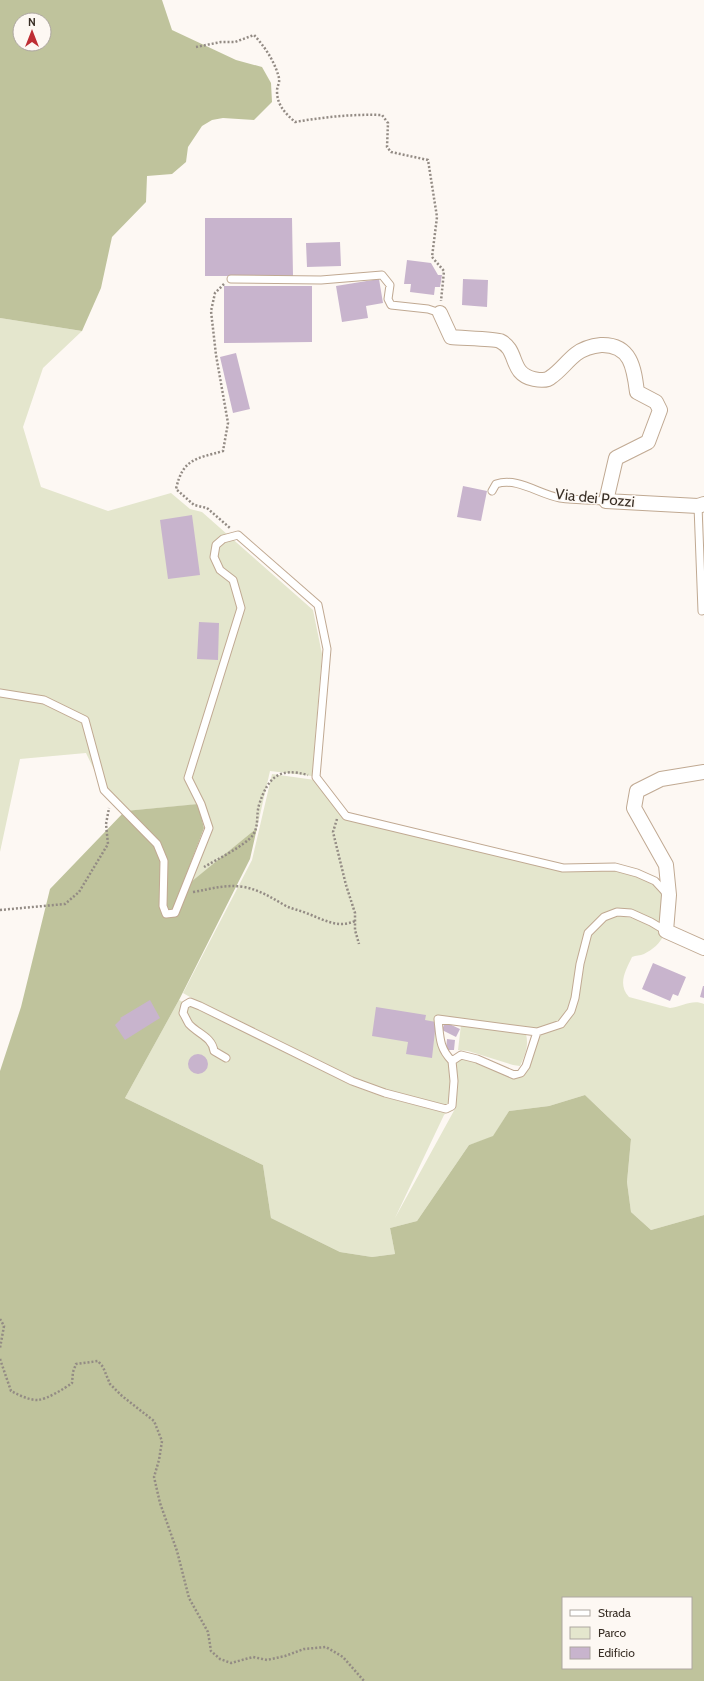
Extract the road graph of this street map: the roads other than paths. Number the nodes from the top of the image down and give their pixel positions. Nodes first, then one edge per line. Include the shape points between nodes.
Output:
1 (232, 279) road end
2 (440, 313) joint
3 (492, 490) dead end
4 (606, 502) junction
5 (701, 505) edge
6 (702, 611) dead end
7 (0, 693) edge
8 (704, 772) edge
9 (669, 895) junction
10 (666, 931) junction
11 (704, 948) edge
12 (538, 1032) junction
13 (226, 1058) dead end
14 (452, 1060) junction

1 - 2 lane via 321,280 382,275 390,285 388,299 391,306 428,309
2 - 4 street via 451,337 498,340 509,347 515,366 523,376 536,380 551,378 576,354 591,346 611,345 622,350 630,360 637,392 656,402 660,410 648,442 616,458
3 - 4 lane, Via dei Pozzi via 496,484 514,481 560,498
4 - 5 street, Via dei Pozzi
5 - 6 lane
7 - 9 lane via 44,700 86,720 104,790 157,844 164,861 163,906 166,914 175,913 209,828 188,778 241,608 233,580 220,570 214,557 216,545 222,539 238,535 318,605 327,649 316,777 346,816 563,868 615,867 655,881
8 - 9 street via 661,779 637,791 634,808 666,865
9 - 10 street
10 - 11 street
10 - 12 lane via 631,913 617,912 604,917 588,933 571,1012 561,1024
12 - 14 lane via 521,1073 514,1075 461,1055
12 - 14 lane via 438,1020 440,1043 444,1053
13 - 14 lane via 214,1052 209,1040 190,1024 183,1013 185,1005 190,1002 200,1006 352,1081 385,1093 446,1109 452,1106

